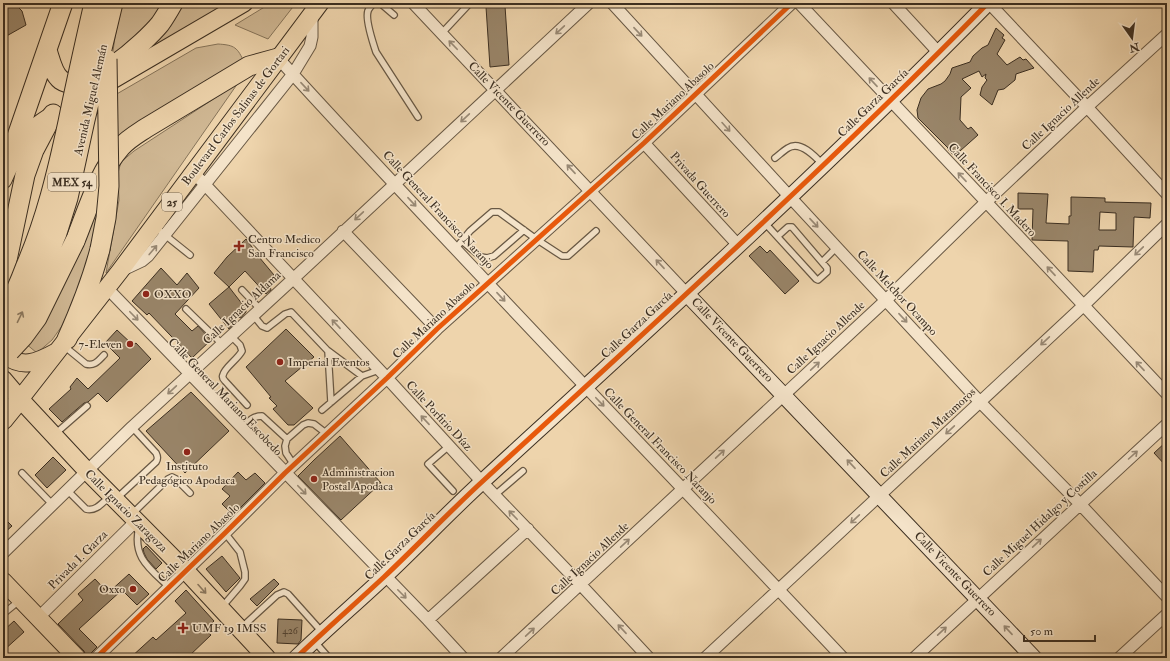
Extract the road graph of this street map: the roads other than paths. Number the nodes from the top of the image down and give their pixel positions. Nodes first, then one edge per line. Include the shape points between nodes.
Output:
1 (63, 3) edge
2 (94, 3) edge
3 (113, 3) edge
4 (173, 3) edge
5 (244, 3) edge
6 (374, 3) edge
7 (380, 3) edge
8 (413, 3) edge
9 (470, 3) edge
10 (589, 3) edge
11 (612, 3) edge
12 (792, 3) edge
13 (799, 3) edge
14 (893, 3) edge
15 (989, 3) edge
16 (316, 9) edge
17 (394, 15) dead end
18 (107, 30) junction
19 (442, 33) junction
20 (1167, 34) edge
21 (47, 50) junction
22 (939, 53) junction
23 (278, 58) junction
24 (292, 74) junction
25 (496, 90) junction
26 (696, 94) junction
27 (890, 101) junction
28 (1087, 107) junction
29 (54, 114) junction
30 (418, 117) dead end
31 (644, 143) junction
32 (775, 158) dead end
33 (823, 165) junction
34 (6, 172) edge
35 (200, 179) junction
36 (395, 184) junction
37 (591, 191) junction
38 (1167, 194) edge
39 (790, 197) junction
40 (986, 202) junction
41 (763, 221) junction
42 (1167, 224) edge
43 (160, 230) junction
44 (524, 230) junction
45 (596, 230) dead end
46 (343, 231) junction
47 (778, 236) junction
48 (536, 239) junction
49 (459, 244) junction
50 (738, 245) junction
51 (837, 248) junction
52 (190, 255) dead end
53 (822, 262) junction
54 (293, 278) junction
55 (3, 279) edge
56 (488, 283) junction
57 (106, 288) junction
58 (242, 290) dead end
59 (686, 293) junction
60 (886, 300) junction
61 (1083, 306) junction
62 (186, 309) dead end
63 (257, 312) junction
64 (3, 314) edge
65 (437, 329) junction
66 (231, 336) junction
67 (222, 344) junction
68 (63, 345) junction
69 (328, 351) junction
70 (3, 353) edge
71 (104, 355) dead end
72 (3, 358) edge
73 (190, 374) junction
74 (383, 374) junction
75 (362, 376) junction
76 (3, 379) edge
77 (586, 387) junction
78 (784, 394) junction
79 (1167, 394) edge
80 (20, 399) junction
81 (331, 402) junction
82 (980, 402) junction
83 (247, 405) dead end
84 (86, 406) dead end
85 (322, 410) dead end
86 (3, 420) edge
87 (1167, 424) edge
88 (132, 427) junction
89 (242, 428) junction
90 (327, 434) junction
91 (54, 436) junction
92 (287, 439) junction
93 (449, 446) junction
94 (294, 465) junction
95 (87, 471) junction
96 (523, 471) dead end
97 (22, 473) dead end
98 (285, 473) junction
99 (482, 482) junction
100 (684, 489) junction
101 (67, 490) junction
102 (453, 490) dead end
103 (190, 493) dead end
104 (495, 495) junction
105 (880, 496) junction
106 (113, 498) junction
107 (52, 504) junction
108 (1080, 504) junction
109 (135, 520) junction
110 (528, 530) junction
111 (225, 533) junction
112 (3, 553) edge
113 (186, 571) junction
114 (384, 576) junction
115 (3, 582) edge
116 (581, 585) junction
117 (169, 587) junction
118 (780, 589) junction
119 (1167, 597) edge
120 (978, 598) junction
121 (20, 599) junction
122 (220, 609) junction
123 (3, 614) edge
124 (1167, 614) edge
125 (38, 618) junction
126 (428, 620) junction
127 (240, 629) junction
128 (318, 636) junction
129 (327, 656) edge
130 (77, 658) edge
131 (96, 658) edge
132 (267, 658) edge
133 (296, 658) edge
134 (320, 658) edge
135 (463, 658) edge
136 (501, 658) edge
137 (648, 658) edge
138 (705, 658) edge
139 (843, 658) edge
140 (914, 658) edge
141 (1034, 658) edge
142 (1119, 658) edge

1 - 21 highway
2 - 64 highway, Avenida Miguel Alemán / MEX 54, bridge via 46,212 36,243
3 - 18 highway, Avenida Miguel Alemán / MEX 54, bridge
4 - 21 highway via 160,24 142,42 124,58 85,82 70,83 60,79
5 - 29 main road
6 - 30 lane via 367,16 372,42
7 - 17 lane
8 - 19 street, Calle Vicente Guerrero
9 - 19 lane
10 -> 25 street, Calle Ignacio Aldama
11 -> 26 street, Calle Melchor Ocampo
12 - 26 street, Calle Mariano Abasolo
27 -> 13 street, Calle Francisco I. Madero
14 - 22 street
15 - 22 street, Calle Garza García
15 - 28 street
16 - 23 main road, Boulevard Carlos Salinas de Gortari / 25
16 - 24 street via 310,46
18 - 68 highway, bridge via 109,186 106,218 95,269 84,301
70 -> 18 highway, Avenida Miguel Alemán / MEX 54, bridge via 57,233 68,198
25 -> 19 street, Calle Vicente Guerrero
20 - 28 street, Calle Ignacio Allende
21 - 34 highway
22 - 27 street, Calle Garza García
23 - 24 street, Calle General Francisco Naranjo
23 - 35 main road, Boulevard Carlos Salinas de Gortari / 25
23 - 72 highway, bridge via 249,66 130,138 103,174 75,241 34,322 24,337
24 - 35 street
24 -> 36 street, Calle General Francisco Naranjo
25 -> 36 street, Calle Ignacio Aldama
37 -> 25 street, Calle Vicente Guerrero
26 - 31 street, Calle Mariano Abasolo
26 -> 39 street, Calle Melchor Ocampo
27 - 33 street, Calle Garza García
40 -> 27 street, Calle Francisco I. Madero
28 - 38 street
28 - 40 street, Calle Ignacio Allende
29 - 34 main road via 34,129
29 - 55 highway via 34,150 25,175
31 - 37 street, Calle Mariano Abasolo
31 - 50 street, Privada Guerrero
32 - 33 lane via 795,145 802,147
33 - 39 street, Calle Garza García
35 - 43 main road, Boulevard Carlos Salinas de Gortari / 25
35 - 54 street, Calle Porfirio Díaz
36 -> 46 street, Calle Ignacio Aldama
36 -> 49 street, Calle General Francisco Naranjo
37 - 48 street, Calle Mariano Abasolo
59 -> 37 street, Calle Vicente Guerrero
39 - 41 street, Calle Garza García
39 -> 51 street, Calle Melchor Ocampo
40 - 60 street, Calle Ignacio Allende
61 -> 40 street, Calle Francisco I. Madero
41 - 47 lane
41 - 50 street, Calle Garza García
42 -> 61 street, Calle Mariano Matamoros
43 - 52 lane
57 -> 43 main road, Boulevard Carlos Salinas de Gortari / 25
44 - 48 lane
44 - 49 lane via 494,256 487,258
44 - 49 lane via 499,212 492,212
45 - 48 lane via 568,256 562,256
46 - 54 street, Calle Ignacio Aldama
46 - 65 street
47 - 53 lane via 788,227 792,227
47 - 53 lane via 817,280 828,271
48 - 56 street, Calle Mariano Abasolo
49 - 56 street, Calle General Francisco Naranjo
50 - 59 street, Calle Garza García
51 - 53 lane
51 - 60 street, Calle Melchor Ocampo
54 - 63 street, Calle Ignacio Aldama
74 -> 54 street, Calle Porfirio Díaz
56 - 65 street, Calle Mariano Abasolo
56 -> 77 street, Calle General Francisco Naranjo
57 - 68 main road, Boulevard Carlos Salinas de Gortari / 25
57 -> 73 street, Calle General Mariano Escobedo
58 - 63 lane
59 - 77 street, Calle Garza García
59 - 78 street, Calle Vicente Guerrero
78 -> 60 street, Calle Ignacio Allende
60 -> 82 street, Calle Melchor Ocampo
79 -> 61 street, Calle Francisco I. Madero
61 -> 82 street, Calle Mariano Matamoros
62 - 67 lane
63 - 66 street, Calle Ignacio Aldama
63 - 69 lane via 262,326 267,328 291,312
65 - 74 street, Calle Mariano Abasolo
66 - 67 street, Calle Ignacio Aldama
66 - 83 lane via 242,351 222,377
67 - 73 street, Calle Ignacio Aldama
68 - 70 main road via 43,359 21,364
68 - 71 lane via 86,364 94,364
68 - 80 main road, Boulevard Carlos Salinas de Gortari / 25
69 - 75 lane
69 - 81 lane
73 -> 88 street, Calle Ignacio Aldama
73 - 89 street, Calle General Mariano Escobedo
74 - 75 lane
74 - 90 street, Calle Mariano Abasolo
93 -> 74 street, Calle Porfirio Díaz
75 - 81 lane
76 - 80 main road, Calle Ignacio Zaragoza
77 - 99 street, Calle Garza García
77 -> 100 street, Calle General Francisco Naranjo
100 -> 78 street, Calle Ignacio Allende
105 -> 78 street, Calle Vicente Guerrero
80 - 86 highway
80 - 91 main road, Calle Ignacio Zaragoza
81 - 85 lane
82 -> 105 street, Calle Mariano Matamoros
82 - 108 street, Calle Melchor Ocampo
84 - 91 lane
108 -> 87 street, Calle Miguel Hidalgo y Costilla
88 - 95 street, Calle Ignacio Aldama
88 - 106 lane via 156,453 158,459
89 - 92 lane via 251,418 262,416
89 - 98 street, Calle General Mariano Escobedo
90 - 92 lane via 314,424 308,423
90 - 94 street, Calle Mariano Abasolo
91 - 95 main road, Calle Ignacio Zaragoza
92 - 94 lane via 286,453
93 - 99 street, Calle Porfirio Díaz
93 - 102 lane via 428,464
94 - 98 street, Calle Mariano Abasolo
95 - 101 street, Calle Ignacio Aldama
95 - 106 main road, Calle Ignacio Zaragoza
96 - 104 lane
97 - 107 lane
98 - 111 street, Calle Mariano Abasolo
98 -> 114 street, Calle General Mariano Escobedo
99 - 104 street, Calle Porfirio Díaz
99 - 114 street, Calle Garza García
116 -> 100 street, Calle Ignacio Allende
100 - 118 street, Calle General Francisco Naranjo
101 - 106 lane via 90,510
101 - 107 street, Calle Ignacio Aldama
103 - 109 lane via 172,477
110 -> 104 street, Calle Porfirio Díaz
105 -> 118 street, Calle Mariano Matamoros
105 - 120 street, Calle Vicente Guerrero
106 - 109 main road, Calle Ignacio Zaragoza
107 - 112 street, Calle Ignacio Aldama
108 - 119 street, Calle Melchor Ocampo
120 -> 108 street, Calle Miguel Hidalgo y Costilla
109 - 113 main road, Calle Ignacio Zaragoza
109 - 117 lane via 140,557
109 - 125 street, Privada I. Garza
110 - 116 street, Calle Porfirio Díaz
110 - 126 street
111 - 113 street, Calle Mariano Abasolo
111 - 122 lane via 240,552 245,579
113 - 117 street, Calle Mariano Abasolo
113 -> 122 main road, Calle Ignacio Zaragoza
114 -> 126 street, Calle General Mariano Escobedo
114 - 128 street, Calle Garza García
115 - 121 main road
136 -> 116 street, Calle Ignacio Allende
137 -> 116 street, Calle Porfirio Díaz
117 - 131 street, Calle Mariano Abasolo
118 - 138 street, Calle Mariano Matamoros
118 - 139 street, Calle General Francisco Naranjo
140 -> 120 street, Calle Miguel Hidalgo y Costilla
141 -> 120 street, Calle Vicente Guerrero
121 - 123 lane
121 - 125 main road
122 - 127 main road, Calle Ignacio Zaragoza
124 - 142 street
125 - 130 main road
126 - 135 street, Calle General Mariano Escobedo
127 - 128 lane via 277,595 284,592
127 - 132 main road, Calle Ignacio Zaragoza
128 - 129 lane
128 - 133 street, Calle Garza García
129 - 134 lane

